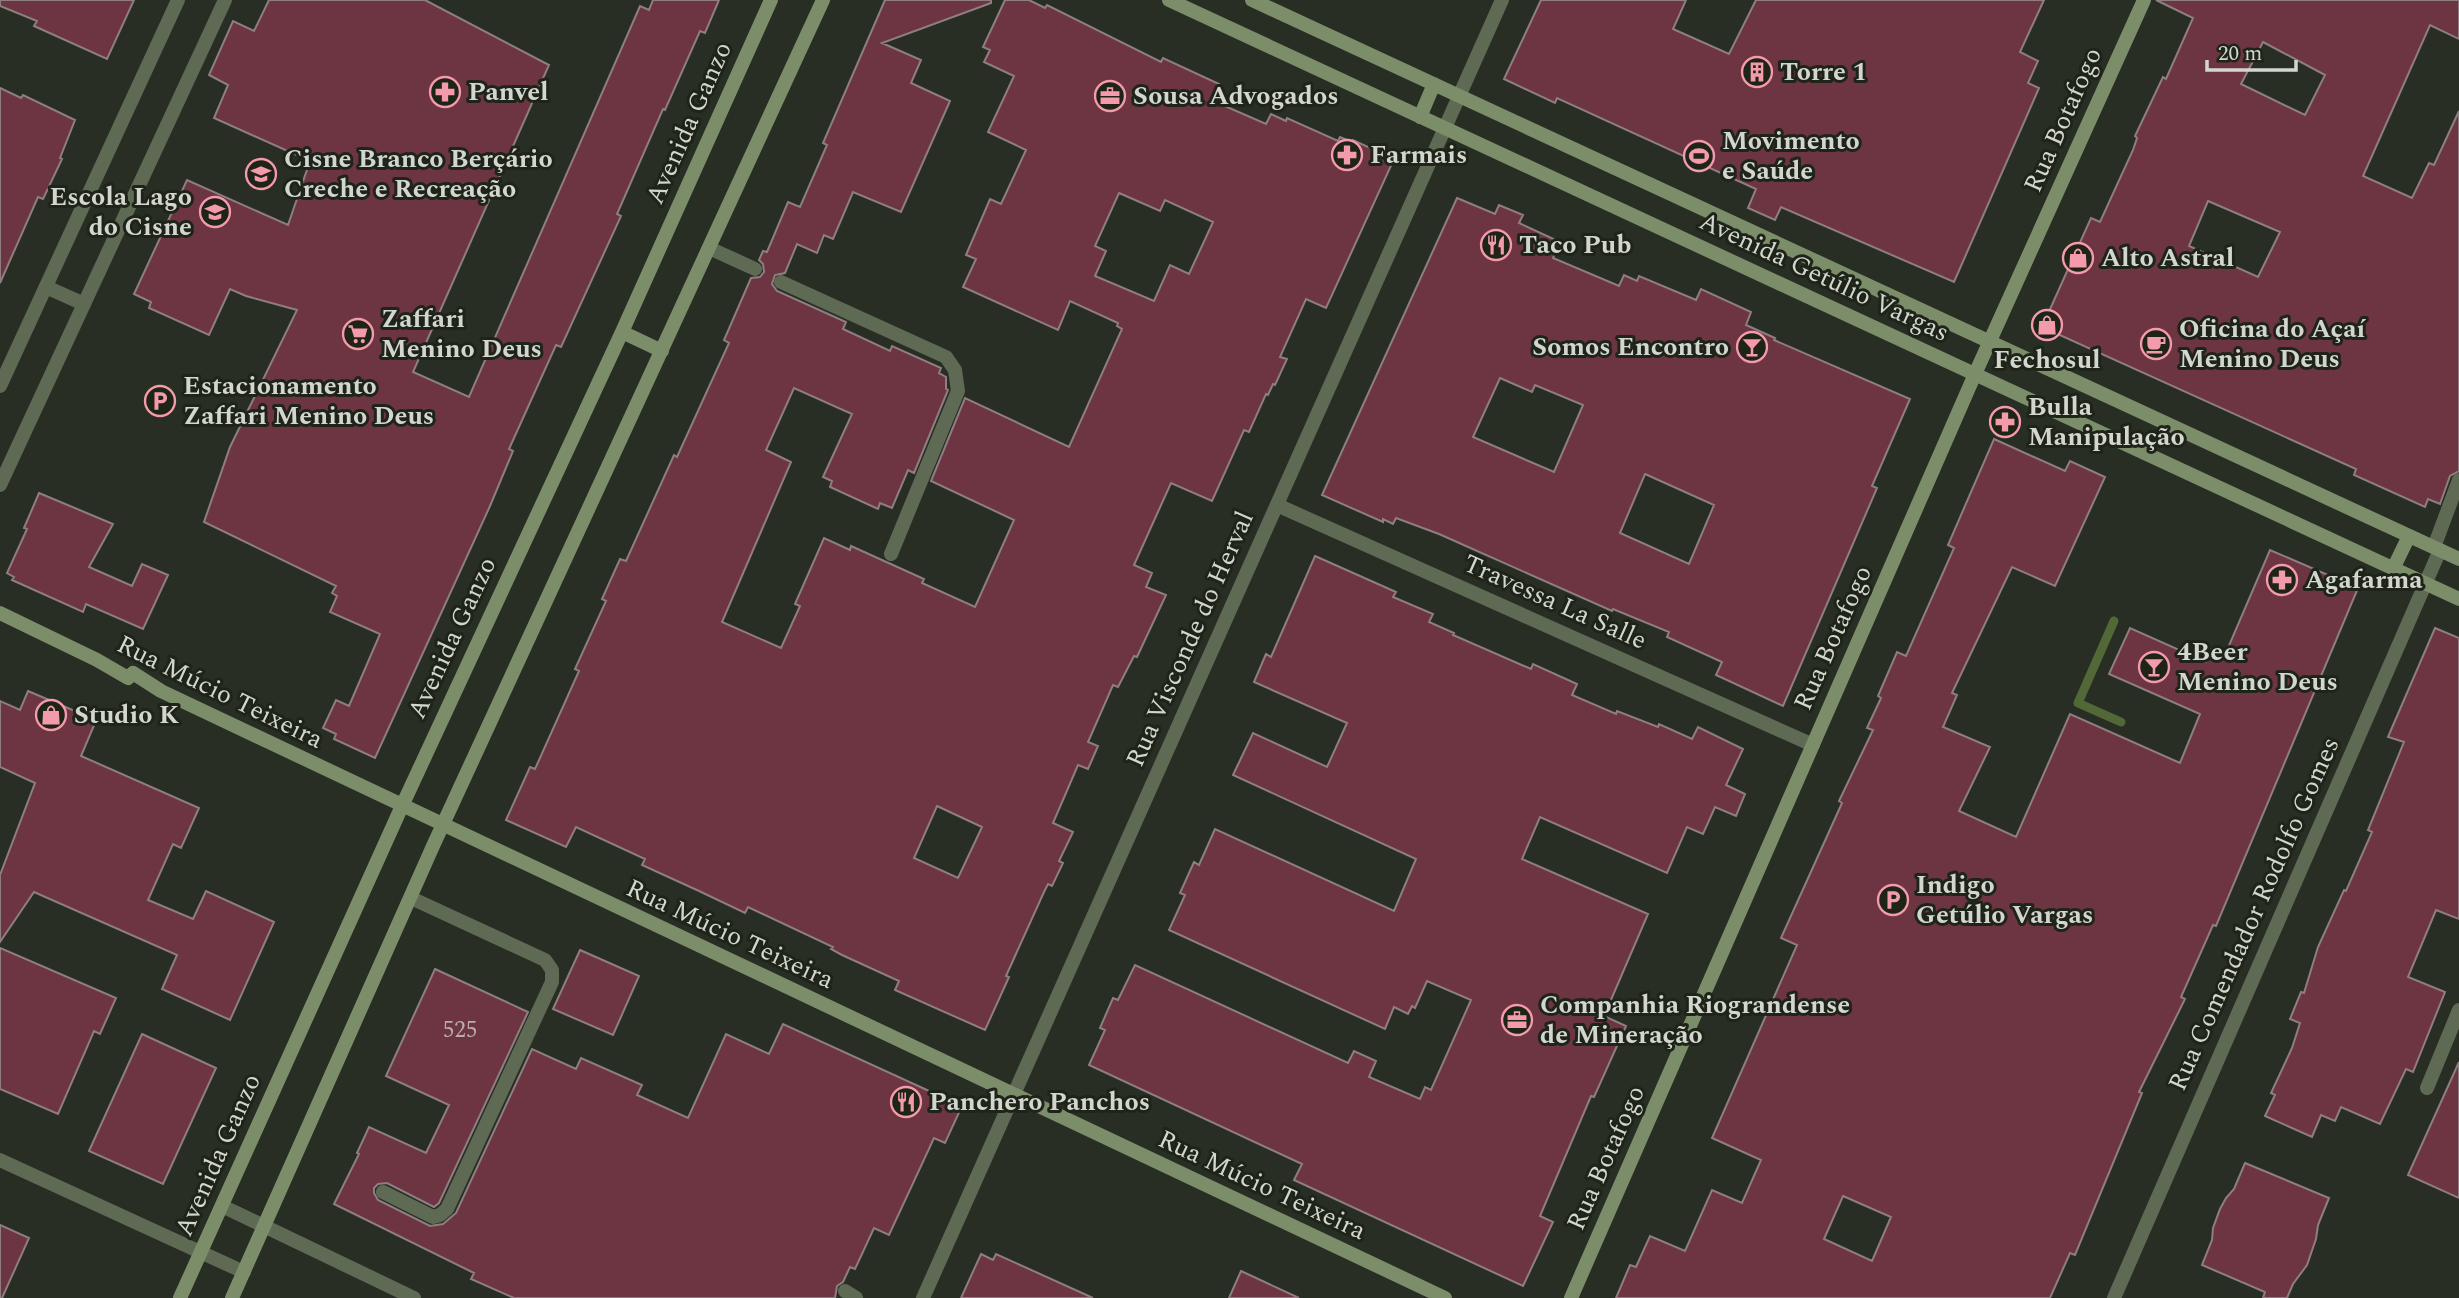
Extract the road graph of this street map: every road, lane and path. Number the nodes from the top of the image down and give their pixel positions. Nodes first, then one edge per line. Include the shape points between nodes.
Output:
1 (178, 0) edge
2 (771, 0) edge
3 (823, 0) edge
4 (1169, 0) edge
5 (1252, 0) edge
6 (1502, 0) edge
7 (2144, 0) edge
8 (219, 2) edge
9 (1434, 84) junction
10 (1459, 96) junction
11 (1420, 117) junction
12 (1445, 128) junction
13 (709, 248) junction
14 (755, 269) dead end
15 (781, 282) dead end
16 (46, 287) junction
17 (84, 304) junction
18 (622, 332) junction
19 (1990, 341) junction
20 (662, 351) junction
21 (1975, 374) junction
22 (0, 386) edge
23 (2459, 480) edge
24 (0, 485) edge
25 (1277, 505) junction
26 (2409, 536) junction
27 (2437, 548) junction
28 (891, 554) dead end
29 (2459, 559) edge
30 (2393, 569) junction
31 (2425, 583) junction
32 (2459, 600) edge
33 (0, 613) edge
34 (1813, 745) junction
35 (402, 806) junction
36 (443, 825) junction
37 (411, 898) junction
38 (2459, 1010) edge
39 (2427, 1088) dead end
40 (1014, 1094) junction
41 (0, 1160) edge
42 (383, 1192) dead end
43 (222, 1206) junction
44 (264, 1227) junction
45 (201, 1252) junction
46 (244, 1272) junction
47 (180, 1298) edge
48 (232, 1298) edge
49 (414, 1298) edge
50 (923, 1298) edge
51 (1446, 1298) edge
52 (1571, 1298) edge
53 (2114, 1298) edge

1 - 16 street
2 - 18 street, Avenida Ganzo
3 - 13 street
4 - 11 street, Avenida Getúlio Vargas
5 - 9 street, Avenida Getúlio Vargas
6 - 10 street, Rua Visconde do Herval
7 - 19 street, Rua Botafogo
8 - 17 street
9 - 10 street, Avenida Getúlio Vargas
9 - 11 street
10 - 12 street, Rua Visconde do Herval
10 - 19 street, Avenida Getúlio Vargas
11 - 12 street, Avenida Getúlio Vargas
12 - 21 street, Avenida Getúlio Vargas
12 - 25 street, Rua Visconde do Herval
13 - 14 street
13 - 20 street
15 - 28 street via 946,357 955,370 958,391
16 - 17 street
16 - 22 street
17 - 24 street
18 - 20 street
18 - 35 street, Avenida Ganzo
19 - 21 street, Rua Botafogo
19 - 26 street, Avenida Getúlio Vargas
20 - 36 street
21 - 30 street, Avenida Getúlio Vargas
21 - 34 street, Rua Botafogo
23 - 27 street, Rua Comendador Rodolfo Gomes
25 - 34 street, Travessa La Salle
25 - 40 street, Rua Visconde do Herval
26 - 27 street, Avenida Getúlio Vargas
26 - 30 street
27 - 29 street, Avenida Getúlio Vargas
27 - 31 street, Rua Comendador Rodolfo Gomes
30 - 31 street, Avenida Getúlio Vargas
31 - 32 street, Avenida Getúlio Vargas
31 - 53 street, Rua Comendador Rodolfo Gomes
33 - 35 street, Rua Múcio Teixeira
34 - 52 street, Rua Botafogo
35 - 36 street, Rua Múcio Teixeira
35 - 43 street, Avenida Ganzo
36 - 37 street
36 - 40 street, Rua Múcio Teixeira
37 - 42 street via 545,960 552,970 552,982 447,1209 433,1217
37 - 44 street
38 - 39 street
40 - 50 street, Rua Visconde do Herval
40 - 51 street, Rua Múcio Teixeira
41 - 45 street
43 - 44 street
43 - 45 street, Avenida Ganzo
44 - 46 street
44 - 49 street
45 - 46 street
45 - 47 street, Avenida Ganzo
46 - 48 street

